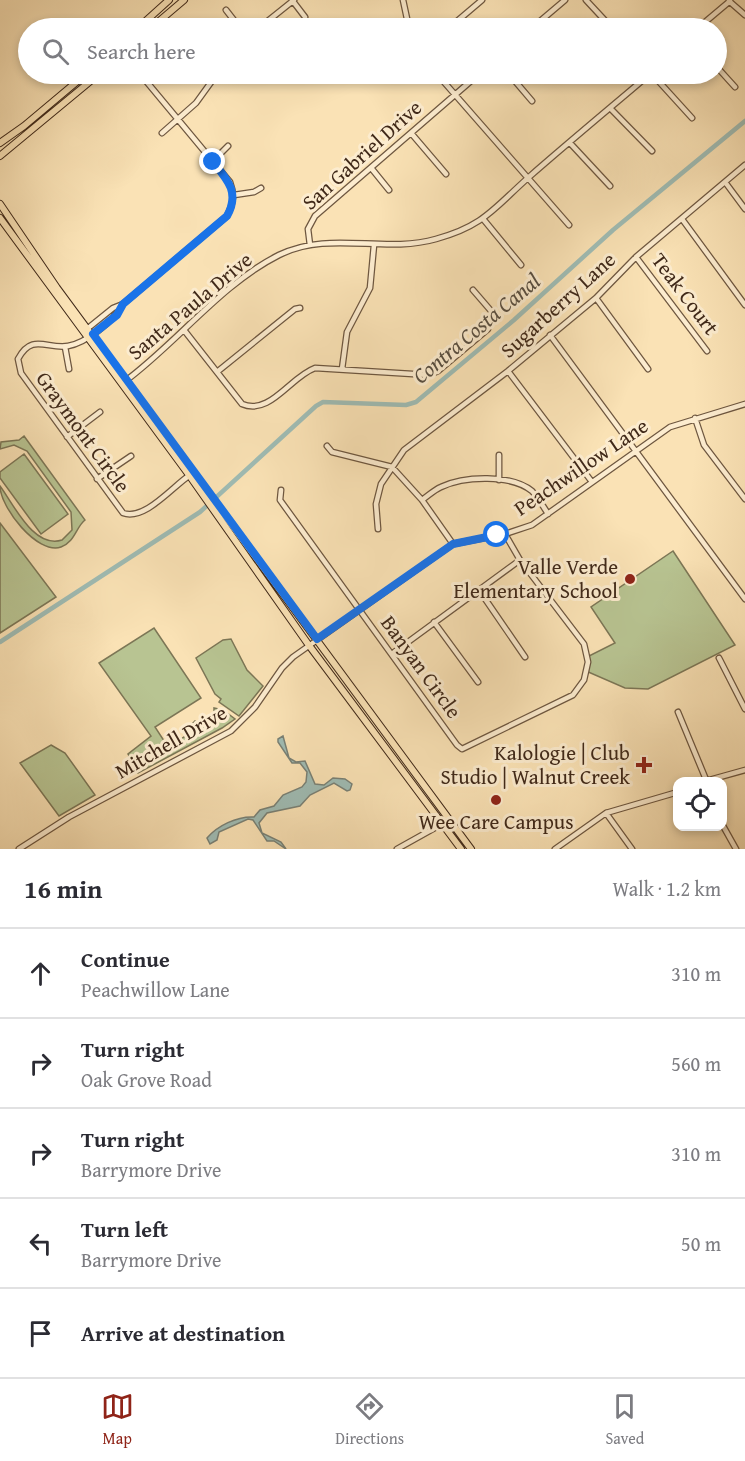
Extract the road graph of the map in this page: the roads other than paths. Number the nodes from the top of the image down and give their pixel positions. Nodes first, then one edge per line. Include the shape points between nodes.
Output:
1 (169, 0) edge
2 (184, 0) edge
3 (293, 0) edge
4 (403, 0) edge
5 (482, 0) edge
6 (565, 0) edge
7 (586, 0) edge
8 (729, 1) edge
9 (226, 10) dead end
10 (745, 15) edge
11 (305, 17) dead end
12 (149, 18) edge
13 (163, 18) edge
14 (232, 18) edge
15 (271, 18) edge
16 (407, 18) edge
17 (461, 18) edge
18 (547, 18) edge
19 (603, 18) edge
20 (709, 18) edge
21 (727, 78) edge
22 (74, 84) edge
23 (87, 84) edge
24 (148, 84) edge
25 (210, 84) edge
26 (445, 84) edge
27 (467, 84) edge
28 (518, 84) edge
29 (639, 84) edge
30 (660, 84) edge
31 (735, 87) dead end
32 (453, 95) junction
33 (532, 101) dead end
34 (610, 108) junction
35 (692, 118) dead end
36 (178, 120) junction
37 (162, 133) dead end
38 (411, 133) junction
39 (0, 143) edge
40 (570, 143) junction
41 (228, 146) dead end
42 (652, 151) dead end
43 (0, 156) edge
44 (213, 162) junction
45 (745, 165) edge
46 (372, 169) junction
47 (446, 174) dead end
48 (528, 178) junction
49 (725, 182) junction
50 (610, 186) dead end
51 (261, 188) dead end
52 (389, 190) dead end
53 (234, 195) junction
54 (0, 204) edge
55 (745, 209) edge
56 (0, 218) edge
57 (682, 219) junction
58 (484, 220) junction
59 (569, 225) dead end
60 (310, 245) junction
61 (374, 245) junction
62 (636, 256) junction
63 (521, 265) dead end
64 (473, 290) dead end
65 (596, 298) junction
66 (123, 304) junction
67 (745, 305) edge
68 (300, 308) dead end
69 (88, 327) junction
70 (184, 330) junction
71 (90, 335) junction
72 (550, 335) junction
73 (65, 347) junction
74 (707, 351) dead end
75 (69, 369) dead end
76 (342, 369) junction
77 (648, 369) dead end
78 (508, 371) junction
79 (217, 372) junction
80 (124, 382) junction
81 (745, 404) edge
82 (100, 412) dead end
83 (695, 418) junction
84 (67, 437) junction
85 (327, 446) dead end
86 (637, 451) junction
87 (499, 455) dead end
88 (131, 456) dead end
89 (392, 467) junction
90 (192, 473) junction
91 (97, 479) junction
92 (499, 480) junction
93 (592, 482) junction
94 (281, 490) dead end
95 (745, 499) edge
96 (422, 500) junction
97 (216, 514) junction
98 (548, 514) junction
99 (378, 529) dead end
100 (237, 530) junction
101 (505, 534) junction
102 (453, 544) junction
103 (520, 560) junction
104 (479, 590) junction
105 (745, 599) edge
106 (360, 610) junction
107 (434, 622) junction
108 (317, 639) junction
109 (308, 645) junction
110 (393, 653) junction
111 (525, 657) dead end
112 (719, 658) dead end
113 (477, 682) dead end
114 (744, 702) edge
115 (745, 710) edge
116 (678, 712) dead end
117 (745, 770) edge
118 (703, 777) edge
119 (720, 777) edge
120 (673, 793) edge
121 (606, 813) junction
122 (449, 820) junction
123 (442, 824) junction
124 (727, 831) edge
125 (20, 849) edge
126 (397, 849) edge
127 (461, 849) edge
128 (471, 849) edge
129 (555, 849) edge
130 (632, 849) edge
131 (736, 849) edge

1 - 12 main road
2 - 13 main road
3 - 11 street
3 - 15 street
4 - 16 street
5 - 17 street
6 - 18 street
7 - 19 street
8 - 10 street
8 - 20 street
9 - 14 street
21 - 31 street
22 - 39 main road
23 - 43 main road
24 - 36 street
25 - 36 street
26 - 32 street
27 - 32 street, San Gabriel Drive
28 - 33 street
29 - 34 street, Santa Paula Drive
30 - 35 street
32 - 38 street, San Gabriel Drive
32 - 48 street
34 - 40 street, Santa Paula Drive
34 - 42 street
36 - 37 street
36 - 44 street
38 - 46 street, San Gabriel Drive
38 - 47 street
40 - 48 street, Santa Paula Drive
40 - 50 street
41 - 44 street
44 - 53 street via 230,182
45 - 49 street, Sugarberry Lane
46 - 52 street
46 - 60 street, San Gabriel Drive via 315,216 308,229
48 - 58 street, Santa Paula Drive
48 - 59 street
49 - 55 street
49 - 57 street, Sugarberry Lane
51 - 53 street
53 - 66 street via 227,216
54 - 69 main road
56 - 71 main road
57 - 62 street, Sugarberry Lane
57 - 67 street
58 - 61 street, Santa Paula Drive via 434,240
58 - 63 street
60 - 61 street, Santa Paula Drive
60 - 70 street, Santa Paula Drive via 279,255 253,270
61 - 76 street via 370,288 347,332
62 - 65 street, Sugarberry Lane
62 - 74 street, Teak Court
64 - 76 street via 492,312 488,329 438,371 429,375
65 - 72 street, Sugarberry Lane
65 - 77 street
66 - 69 street
66 - 71 street, Graymont Circle via 117,315
68 - 79 street
69 - 71 main road
70 - 79 street
70 - 80 street, Santa Paula Drive
71 - 73 street, Graymont Circle
71 - 80 main road
72 - 78 street, Sugarberry Lane
72 - 86 street
73 - 75 street
73 - 84 street, Graymont Circle via 46,342 33,345 20,355 17,364
76 - 79 street via 315,368 303,372 263,406 252,408 242,404
78 - 89 street, Sugarberry Lane via 404,450
78 - 93 street
80 - 90 main road
81 - 83 street, Peachwillow Lane
82 - 84 street
83 - 86 street, Peachwillow Lane via 670,427
83 - 95 street via 704,445
84 - 91 street, Graymont Circle
85 - 89 street via 332,452
86 - 93 street, Peachwillow Lane
86 - 105 street
87 - 92 street
88 - 91 street
89 - 96 street
89 - 99 street, Sugarberry Lane via 381,484 376,504
90 - 91 street, Graymont Circle via 164,498 133,515 119,510
90 - 97 main road
90 - 100 main road
92 - 96 street via 452,483
92 - 98 street via 530,489
93 - 98 street, Peachwillow Lane
94 - 106 street, Banyan Circle via 280,500
96 - 102 street
97 - 100 main road
97 - 109 main road
98 - 101 street, Peachwillow Lane via 532,525
100 - 108 main road
101 - 102 street, Peachwillow Lane
101 - 103 street, Banyan Circle
102 - 106 street, Peachwillow Lane
103 - 104 street
103 - 110 street, Banyan Circle via 584,644 588,662 584,680 573,695 462,749
104 - 107 street
104 - 111 street
106 - 108 street, Peachwillow Lane
106 - 110 street, Banyan Circle
107 - 110 street
107 - 113 street
108 - 109 street, Mitchell Drive
108 - 122 main road
109 - 123 main road
109 - 125 street, Mitchell Drive via 282,668 255,707 231,731 69,817
112 - 114 street
114 - 115 street
116 - 118 street
117 - 119 street
120 - 121 street
121 - 129 street
121 - 130 street
122 - 123 street
122 - 128 main road
123 - 126 street
123 - 127 main road
124 - 131 street

